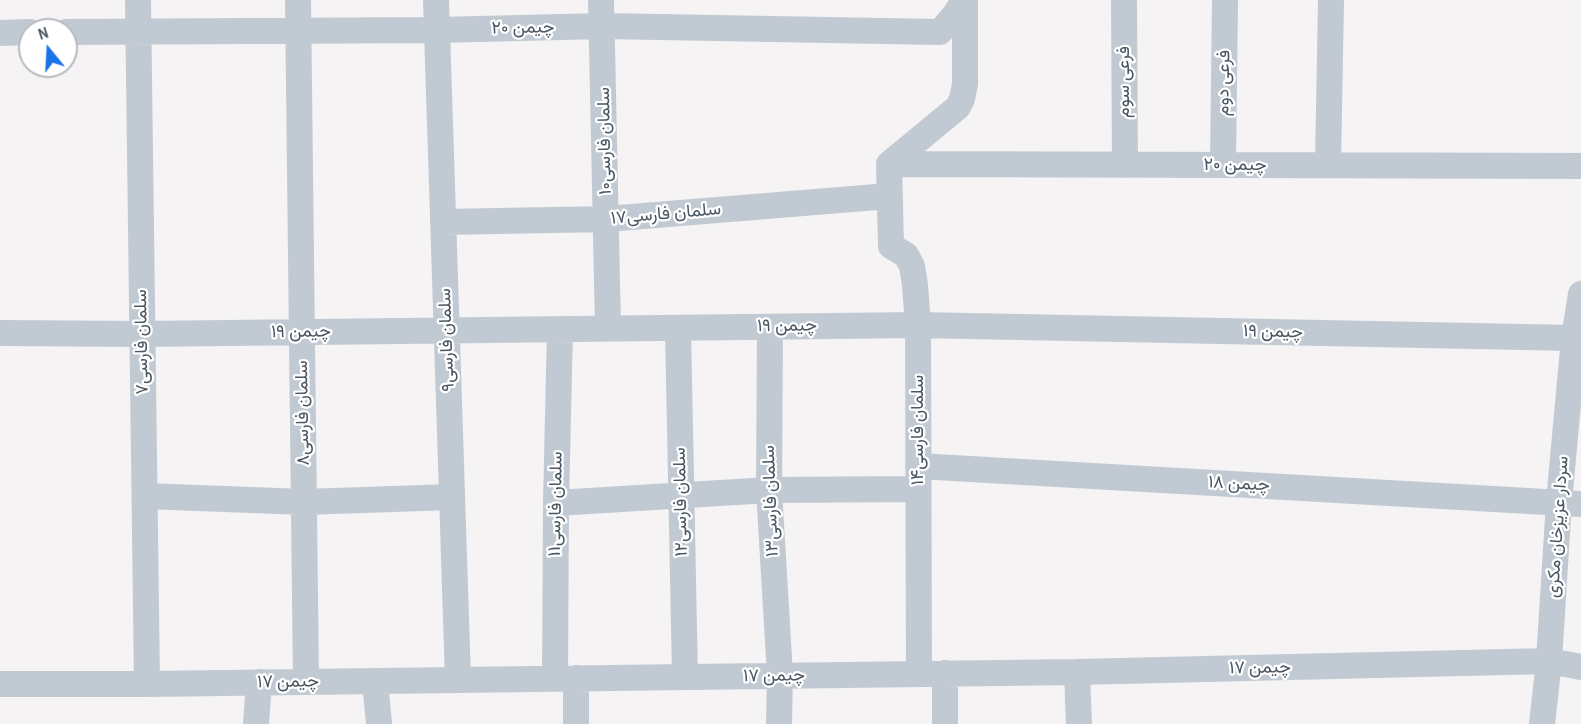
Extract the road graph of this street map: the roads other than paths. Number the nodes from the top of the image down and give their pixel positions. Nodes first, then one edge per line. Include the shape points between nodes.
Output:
1 (138, 0) edge
2 (298, 0) edge
3 (436, 0) edge
4 (601, 0) edge
5 (965, 0) edge
6 (1124, 0) edge
7 (1225, 0) edge
8 (1331, 0) edge
9 (603, 26) junction
10 (437, 30) junction
11 (298, 31) junction
12 (78, 32) edge
13 (138, 32) junction
14 (0, 33) edge
15 (18, 33) edge
16 (889, 164) junction
17 (1125, 165) junction
18 (1223, 165) junction
19 (1328, 165) junction
20 (1581, 166) edge
21 (889, 196) junction
22 (607, 219) junction
23 (443, 222) junction
24 (1581, 296) edge
25 (918, 325) junction
26 (770, 327) junction
27 (608, 328) junction
28 (678, 328) junction
29 (560, 329) junction
30 (446, 330) junction
31 (302, 332) junction
32 (0, 333) edge
33 (142, 334) junction
34 (1574, 338) junction
35 (918, 478) junction
36 (769, 490) junction
37 (145, 496) junction
38 (681, 496) junction
39 (452, 497) junction
40 (304, 502) junction
41 (556, 503) junction
42 (1570, 503) edge
43 (1549, 661) junction
44 (1581, 667) edge
45 (1077, 672) junction
46 (945, 673) junction
47 (919, 674) junction
48 (780, 675) junction
49 (684, 677) junction
50 (565, 678) junction
51 (458, 680) junction
52 (375, 681) junction
53 (259, 682) junction
54 (306, 682) junction
55 (0, 684) edge
56 (147, 684) junction
57 (256, 724) edge
58 (379, 724) edge
59 (576, 724) edge
60 (779, 724) edge
61 (945, 724) edge
62 (1079, 724) edge
63 (1542, 724) edge

1 - 13 street, سلمان فارسی۷
2 - 11 street, سلمان فارسی۸
3 - 10 street, سلمان فارسی۹
4 - 9 street, سلمان فارسی۱۰
5 - 9 street, چیمن ۲۰ via 940,32
5 - 16 street via 962,99
6 - 17 street, فرعی سوم
7 - 18 street, فرعی دوم
8 - 19 street
9 - 10 street, چیمن ۲۰
9 - 22 street, سلمان فارسی۱۰
10 - 11 street, چیمن ۲۰
10 - 23 street, سلمان فارسی۹
11 - 13 street, چیمن ۲۰
11 - 31 street, سلمان فارسی۸
12 - 13 street, چیمن ۲۰
13 - 33 street, سلمان فارسی۷
14 - 15 street
16 - 17 street, چیمن ۲۰
16 - 21 street, سلمان فارسی۱۴
17 - 18 street, چیمن ۲۰
18 - 19 street, چیمن ۲۰
19 - 20 street, چیمن ۲۰
21 - 22 street, سلمان فارسی۱۷
21 - 25 street, سلمان فارسی۱۴ via 891,246 906,255 912,266
22 - 23 street, سلمان فارسی۱۷
22 - 27 street, سلمان فارسی۱۰
23 - 30 street, سلمان فارسی۹
24 - 34 street, سردار عزیزخان مکری
25 - 26 street, چیمن ۱۹
25 - 34 street, چیمن ۱۹
25 - 35 street, سلمان فارسی۱۴
26 - 28 street, چیمن ۱۹
26 - 36 street, سلمان فارسی۱۳
27 - 28 street, چیمن ۱۹
27 - 29 street, چیمن ۱۹
28 - 38 street, سلمان فارسی۱۲
29 - 30 street, چیمن ۱۹
29 - 41 street, سلمان فارسی۱۱
30 - 31 street, چیمن ۱۹
30 - 39 street, سلمان فارسی۹
31 - 33 street, چیمن ۱۹
31 - 40 street, سلمان فارسی۸
32 - 33 street, چیمن ۱۹
33 - 37 street, سلمان فارسی۷
34 - 42 street, سردار عزیزخان مکری
35 - 36 street, چیمن ۱۸
35 - 42 street, چیمن ۱۸
35 - 47 street, سلمان فارسی۱۴
36 - 38 street, چیمن ۱۸
36 - 48 street, سلمان فارسی۱۳
37 - 40 street
37 - 56 street, سلمان فارسی۷
38 - 41 street, چیمن ۱۸
38 - 49 street, سلمان فارسی۱۲
39 - 40 street
39 - 51 street, سلمان فارسی۹
40 - 54 street, سلمان فارسی۸
41 - 50 street, سلمان فارسی۱۱
42 - 43 street, سردار عزیزخان مکری
43 - 44 street, چیمن ۱۷
43 - 45 street, چیمن ۱۷
43 - 63 street, سردار عزیزخان مکری
45 - 46 street, چیمن ۱۷
45 - 62 street
46 - 47 street, چیمن ۱۷
46 - 61 street
47 - 48 street, چیمن ۱۷
48 - 49 street, چیمن ۱۷
48 - 60 street, سلمان فارسی۱۳
49 - 50 street, چیمن ۱۷
50 - 51 street, چیمن ۱۷
50 - 59 street, سلمان فارسی۱۱
51 - 52 street, چیمن ۱۷
52 - 54 street, چیمن ۱۷
52 - 58 street
53 - 54 street, چیمن ۱۷
53 - 56 street, چیمن ۱۷
53 - 57 street
55 - 56 street, چیمن ۱۷

